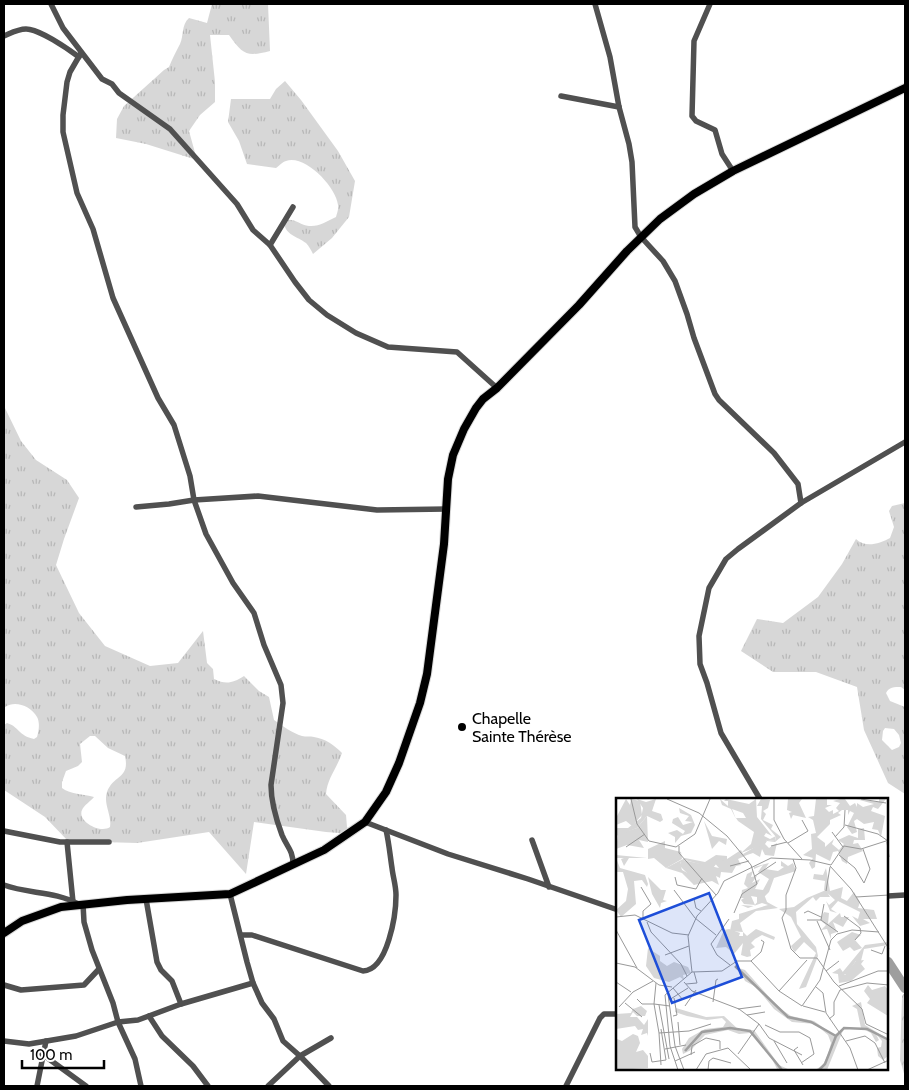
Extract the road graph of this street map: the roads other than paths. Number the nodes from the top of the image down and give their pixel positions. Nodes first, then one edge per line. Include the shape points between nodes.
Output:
1 (51, 4) edge
2 (595, 4) edge
3 (710, 4) edge
4 (4, 36) edge
5 (80, 55) junction
6 (905, 88) edge
7 (560, 96) dead end
8 (619, 107) junction
9 (733, 171) junction
10 (293, 207) dead end
11 (641, 237) junction
12 (270, 245) junction
13 (497, 388) junction
14 (905, 442) edge
15 (194, 500) junction
16 (800, 503) junction
17 (136, 507) dead end
18 (447, 509) junction
19 (759, 798) edge
20 (365, 822) junction
21 (386, 830) junction
22 (4, 831) edge
23 (532, 840) dead end
24 (67, 842) junction
25 (109, 842) dead end
26 (293, 864) junction
27 (4, 885) edge
28 (549, 887) junction
29 (230, 894) junction
30 (905, 895) edge
31 (889, 896) edge
32 (146, 899) junction
33 (78, 903) junction
34 (616, 909) edge
35 (4, 933) edge
36 (241, 935) junction
37 (100, 969) junction
38 (253, 983) junction
39 (4, 985) edge
40 (181, 1004) junction
41 (616, 1014) edge
42 (150, 1016) junction
43 (118, 1022) junction
44 (331, 1038) dead end
45 (4, 1041) edge
46 (46, 1041) junction
47 (42, 1054) junction
48 (300, 1056) junction
49 (37, 1086) edge
50 (86, 1086) edge
51 (140, 1086) edge
52 (208, 1086) edge
53 (268, 1086) edge
54 (329, 1086) edge
55 (566, 1086) edge

1 - 5 street
2 - 8 street via 610,57
3 - 9 street via 694,41 692,116 715,130 722,154
4 - 5 street via 19,29 30,29
5 - 12 street via 119,93 170,129 237,204 253,230
5 - 15 street via 67,82 63,114 77,193 93,229 117,306 158,398 174,424
6 - 9 main road
7 - 8 street
8 - 11 street via 632,162 634,223
9 - 11 main road via 675,207
10 - 12 street
11 - 13 main road
11 - 16 street via 663,261 675,281 715,394 778,458 798,484
12 - 13 street via 298,287 327,315 388,347 457,352
13 - 18 main road via 476,408 458,443 450,465
14 - 16 street
15 - 17 street
15 - 18 street via 258,496 376,510
15 - 26 street via 213,549 254,613 281,685 283,703 271,795 283,838 292,850
16 - 19 street via 726,559 709,588 699,636 700,664 717,724
18 - 20 main road via 430,654 420,703 393,778
20 - 21 street
20 - 26 main road via 334,844
21 - 28 street
21 - 36 street via 396,894 393,922 385,951 371,968 363,971 252,935
22 - 24 street
23 - 28 street
24 - 25 street
24 - 33 street
26 - 29 main road
27 - 33 street
28 - 34 street
29 - 32 main road
29 - 36 street
30 - 31 street
32 - 33 main road
32 - 40 street via 157,962 172,981
33 - 35 main road via 43,912
33 - 37 street
36 - 38 street
37 - 39 street via 84,984 21,990
37 - 43 street
38 - 40 street
38 - 48 street via 283,1041
40 - 42 street
41 - 55 street via 604,1014 600,1018
42 - 43 street
42 - 52 street via 162,1036 193,1066
43 - 46 street via 76,1036
43 - 51 street via 135,1059
44 - 48 street
45 - 46 street via 29,1044
46 - 47 street
47 - 49 street
47 - 50 street
48 - 53 street
48 - 54 street

